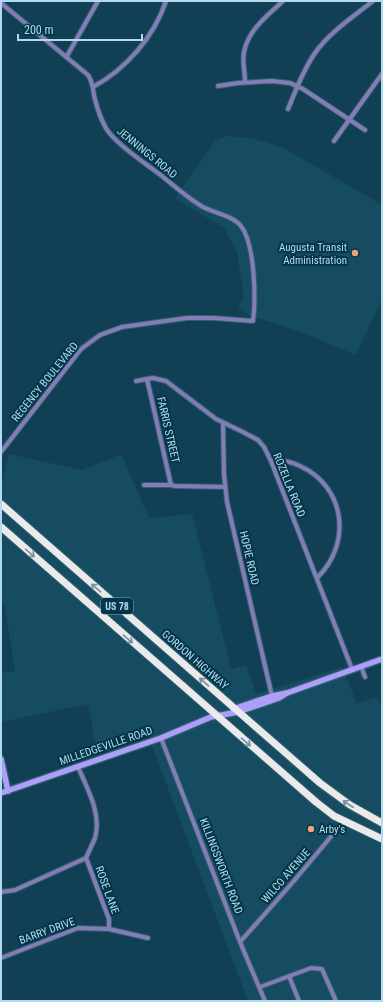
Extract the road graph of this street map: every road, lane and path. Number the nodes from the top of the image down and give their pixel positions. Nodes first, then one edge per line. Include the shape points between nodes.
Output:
1 (98, 1) edge
2 (166, 1) edge
3 (283, 1) edge
4 (373, 1) edge
5 (1, 3) edge
6 (67, 56) junction
7 (382, 74) edge
8 (246, 82) junction
9 (218, 86) dead end
10 (298, 86) junction
11 (93, 87) junction
12 (288, 109) dead end
13 (350, 120) junction
14 (365, 130) dead end
15 (334, 141) dead end
16 (253, 321) joint
17 (147, 379) junction
18 (136, 381) dead end
19 (223, 423) junction
20 (1, 452) edge
21 (271, 462) junction
22 (144, 485) dead end
23 (171, 485) junction
24 (225, 487) junction
25 (1, 504) edge
26 (1, 527) edge
27 (317, 578) junction
28 (382, 659) edge
29 (361, 666) junction
30 (352, 669) junction
31 (365, 677) dead end
32 (287, 693) junction
33 (272, 696) junction
34 (236, 710) junction
35 (216, 716) junction
36 (161, 738) junction
37 (1, 759) edge
38 (78, 767) junction
39 (8, 791) junction
40 (1, 793) edge
41 (345, 820) junction
42 (382, 823) edge
43 (382, 840) edge
44 (86, 858) junction
45 (1, 892) edge
46 (109, 929) junction
47 (148, 938) dead end
48 (240, 942) junction
49 (1, 958) edge
50 (289, 976) junction
51 (260, 987) junction
52 (265, 1001) edge
53 (299, 1001) edge
54 (336, 1001) edge

1 - 6 street
2 - 11 street via 158,21 142,45 121,67
3 - 8 street via 259,24 247,42 243,59
4 - 10 street via 338,28 320,46
5 - 6 street, JENNINGS ROAD
6 - 11 street, JENNINGS ROAD via 88,74
7 - 13 street
8 - 9 street
8 - 10 street via 272,81
10 - 12 street
10 - 13 street
11 - 16 street, JENNINGS ROAD via 104,125 121,146 192,199 240,225 250,247 255,292
13 - 14 street
13 - 15 street
16 - 20 street, REGENCY BOULEVARD via 187,318 122,327 100,335 82,350
17 - 18 street, ROZELLA ROAD
17 - 19 street, ROZELLA ROAD via 166,381
17 - 23 street, FARRIS STREET
19 - 21 street, ROZELLA ROAD via 258,440
19 - 24 street, HOPIE ROAD
21 - 27 street, ROZELLA ROAD
21 - 27 street via 293,463 315,474 337,507 340,519 337,547
22 - 23 street
23 - 24 street
24 - 33 street, HOPIE ROAD
34 -> 25 highway, GORDON HIGHWAY / US 78
26 -> 35 highway, US 78
27 - 30 street, ROZELLA ROAD
28 - 29 street, MILLEDGEVILLE ROAD
29 - 30 street, MILLEDGEVILLE ROAD
29 - 31 street
30 - 32 street, MILLEDGEVILLE ROAD
32 - 33 street, MILLEDGEVILLE ROAD
32 - 34 street, MILLEDGEVILLE ROAD via 280,698
33 - 34 street, MILLEDGEVILLE ROAD
34 - 35 street, MILLEDGEVILLE ROAD
42 -> 34 highway, GORDON HIGHWAY / US 78 via 331,792
35 - 36 street, MILLEDGEVILLE ROAD
35 -> 41 highway, US 78 via 316,802 334,816
36 - 38 street, MILLEDGEVILLE ROAD
36 - 48 street, KILLINGSWORTH ROAD
37 - 39 street
38 - 39 street, MILLEDGEVILLE ROAD
38 - 44 street via 93,802 97,821 95,837
39 - 40 street, MILLEDGEVILLE ROAD
41 - 43 highway, US 78
41 - 48 street, WILCO AVENUE
44 - 45 street via 15,890
44 - 46 street, ROSE LANE via 109,919
46 - 47 street, BARRY DRIVE
46 - 49 street, BARRY DRIVE via 78,928
48 - 51 street, KILLINGSWORTH ROAD
50 - 51 street
50 - 53 street
50 - 54 street via 311,968 322,969
51 - 52 street, KILLINGSWORTH ROAD

